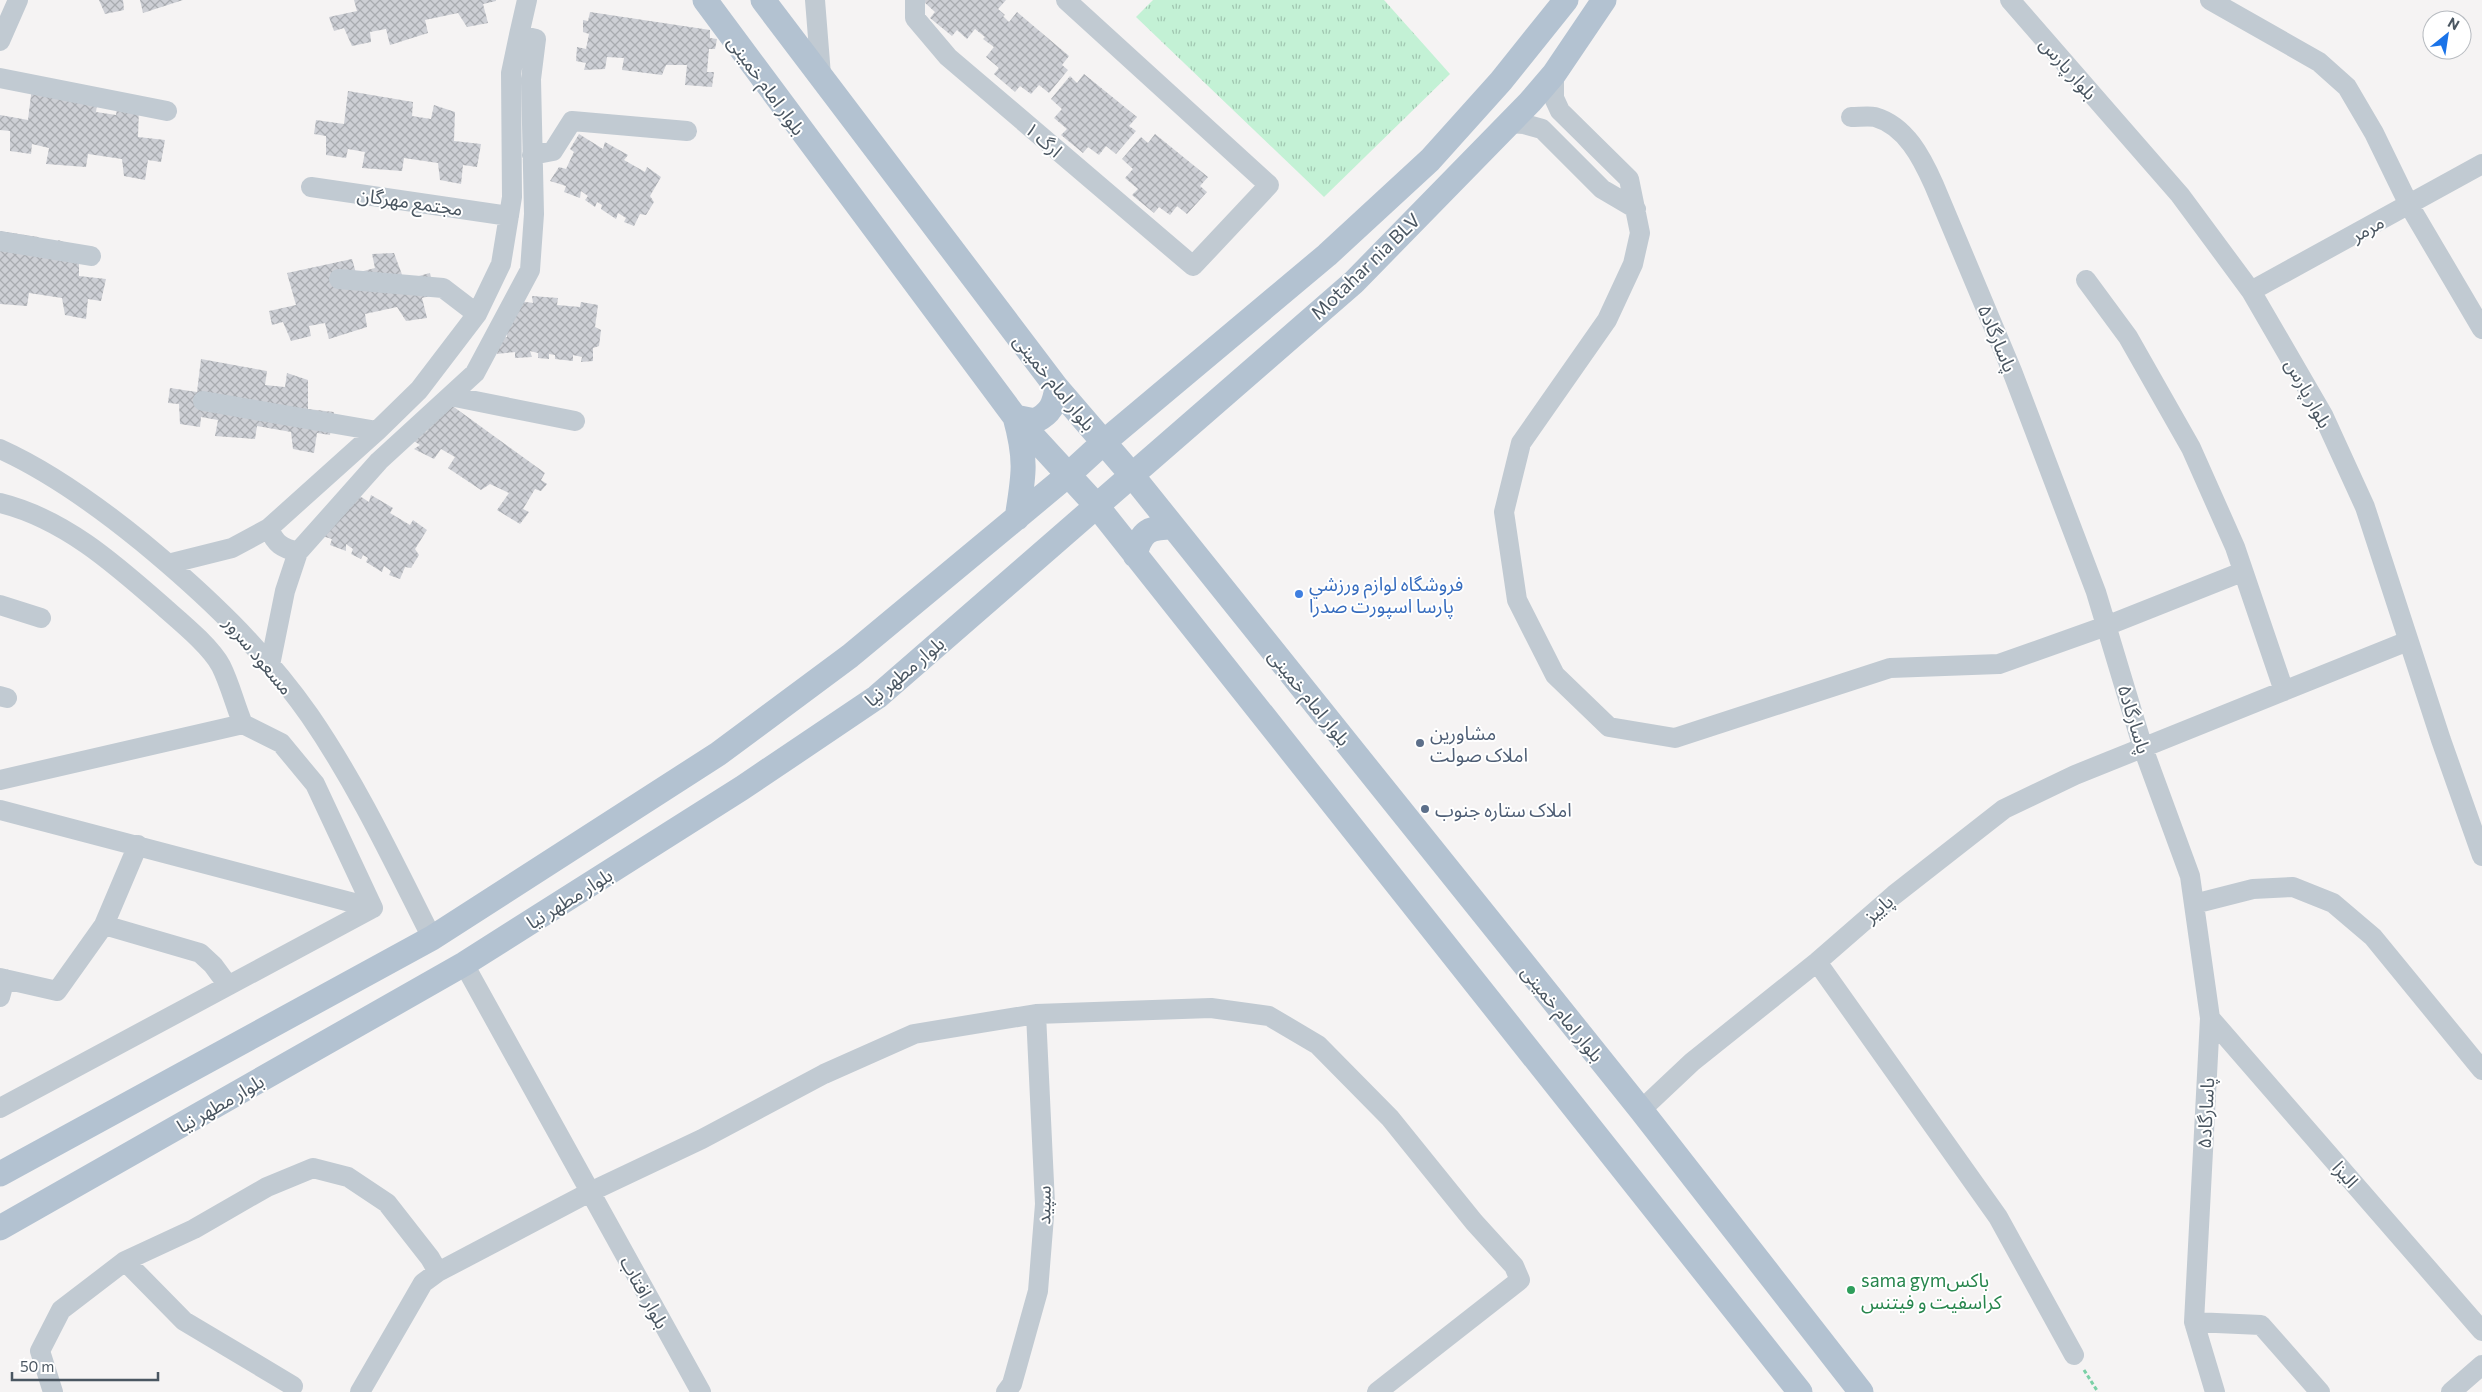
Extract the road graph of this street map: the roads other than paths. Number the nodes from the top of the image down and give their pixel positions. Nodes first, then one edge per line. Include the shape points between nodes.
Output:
1 (18, 0) edge
2 (527, 0) edge
3 (705, 0) edge
4 (763, 0) edge
5 (815, 0) edge
6 (915, 0) edge
7 (1066, 0) edge
8 (1566, 0) edge
9 (1604, 0) edge
10 (2010, 0) edge
11 (2210, 0) edge
12 (518, 35) junction
13 (0, 41) edge
14 (1554, 74) junction
15 (821, 75) junction
16 (0, 78) edge
17 (1501, 81) junction
18 (1530, 102) junction
19 (167, 111) dead end
20 (1851, 117) dead end
21 (1507, 123) junction
22 (687, 131) dead end
23 (532, 155) junction
24 (2482, 164) edge
25 (311, 187) dead end
26 (2409, 204) junction
27 (1636, 209) junction
28 (509, 216) junction
29 (0, 241) edge
30 (91, 256) dead end
31 (339, 279) dead end
32 (2086, 280) dead end
33 (2251, 291) junction
34 (477, 314) junction
35 (2482, 329) edge
36 (1057, 388) junction
37 (450, 396) junction
38 (203, 401) dead end
39 (1015, 416) junction
40 (575, 421) dead end
41 (377, 431) junction
42 (1104, 442) junction
43 (0, 449) edge
44 (1131, 474) junction
45 (1068, 476) junction
46 (0, 503) edge
47 (1096, 506) junction
48 (1017, 518) junction
49 (1173, 527) junction
50 (269, 528) junction
51 (298, 552) junction
52 (1135, 555) junction
53 (168, 564) junction
54 (2242, 572) junction
55 (0, 605) edge
56 (41, 618) dead end
57 (2106, 626) junction
58 (2408, 641) junction
59 (270, 665) junction
60 (2284, 691) junction
61 (242, 724) junction
62 (2143, 748) junction
63 (0, 780) edge
64 (0, 810) edge
65 (138, 844) junction
66 (2482, 856) edge
67 (2194, 904) junction
68 (373, 908) junction
69 (104, 925) junction
70 (432, 938) junction
71 (1817, 962) junction
72 (464, 964) junction
73 (227, 984) junction
74 (2, 985) edge
75 (1036, 1014) junction
76 (2210, 1018) junction
77 (2482, 1070) edge
78 (0, 1108) edge
79 (1641, 1110) junction
80 (0, 1174) edge
81 (590, 1192) junction
82 (0, 1228) edge
83 (125, 1262) junction
84 (438, 1272) junction
85 (2194, 1322) junction
86 (2482, 1331) edge
87 (2074, 1354) road end
88 (2482, 1365) edge
89 (293, 1386) dead end
90 (53, 1392) edge
91 (360, 1392) edge
92 (701, 1392) edge
93 (1006, 1392) edge
94 (1377, 1392) edge
95 (1800, 1392) edge
96 (1861, 1392) edge
97 (2214, 1392) edge
98 (2320, 1392) edge
99 (2450, 1392) edge

1 - 13 street
2 - 12 street
3 - 39 main road, بلوار امام خمینی
4 - 15 main road, بلوار امام خمینی
5 - 15 street
6 - 7 street, ارگ ۱ via 915,18 948,57 1193,266 1269,184
8 - 17 main road, Motahar nia BLV
9 - 14 main road, Motahar nia BLV
10 - 33 street, بلوار پارس via 2180,195
11 - 26 street via 2319,62 2347,87
12 - 23 street via 536,39 531,79
12 - 28 street via 511,73 512,197
14 - 18 main road, Motahar nia BLV
14 - 27 street via 1554,98 1560,111 1629,179
15 - 36 main road, بلوار امام خمینی
16 - 19 street
17 - 18 main road
17 - 42 main road, Motahar nia BLV via 1430,160 1327,255
18 - 21 main road, Motahar nia BLV
20 - 57 street, پاسارگاد۵ via 1875,117 1901,132 1921,156 2012,371
21 - 27 street via 1542,129 1602,189
21 - 44 main road, Motahar nia BLV via 1354,282
22 - 23 street via 572,121 554,151
23 - 37 street via 534,214 530,270 475,373
24 - 26 street, مرمر
25 - 28 street, مجتمع مهرگان
26 - 33 street, مرمر
26 - 35 street
27 - 57 street via 1640,233 1633,264 1607,320 1521,444 1504,512 1518,600 1555,675 1609,727 1675,738 1890,668 1999,664
28 - 34 street via 501,264
29 - 30 street
31 - 34 street via 443,288
32 - 54 street via 2128,337 2191,448 2235,547
33 - 58 street, بلوار پارس via 2323,415 2365,507
34 - 41 street via 419,390
36 - 39 main road via 1054,407 1045,416 1035,421
36 - 42 main road, بلوار امام خمینی
37 - 40 street
37 - 51 street via 379,461
38 - 41 street
39 - 45 main road, بلوار امام خمینی
39 - 48 main road via 1025,464
41 - 50 street
42 - 44 main road, بلوار امام خمینی
42 - 45 main road, Motahar nia BLV
43 - 53 street, مسعود سرور via 66,486
44 - 47 main road, Motahar nia BLV
44 - 49 main road, بلوار امام خمینی
45 - 47 main road, بلوار امام خمینی
45 - 48 main road
46 - 61 street via 23,509 72,534 115,564 188,629 220,666
47 - 52 main road, بلوار امام خمینی
47 - 72 main road, بلوار مطهر نیا via 878,697 742,788
48 - 70 main road via 850,656 718,754
49 - 52 main road via 1159,527 1146,532 1139,540
49 - 79 main road, بلوار امام خمینی
50 - 51 street via 274,540 283,548
50 - 53 street via 232,548
51 - 59 street via 285,591
52 - 95 main road, بلوار امام خمینی
53 - 59 street, مسعود سرور via 225,614
54 - 57 street
54 - 60 street
55 - 56 street
57 - 62 street, پاسارگاد۵
58 - 60 street, پاییز
58 - 66 street, بلوار پارس
59 - 70 street, مسعود سرور via 310,716 362,800
60 - 62 street, پاییز
61 - 63 street
61 - 68 street via 282,743 316,784
62 - 67 street, پاسارگاد۵ via 2190,876
62 - 71 street, پاییز via 2075,775 2004,809 1894,894
64 - 65 street
65 - 68 street
65 - 69 street
67 - 76 street, پاسارگاد۵
67 - 77 street via 2253,889 2294,887 2333,903 2373,937
68 - 73 street
69 - 73 street via 200,953
69 - 74 street via 57,991
70 - 80 main road
71 - 79 street, پاییز via 1692,1062
71 - 87 street via 1998,1217
72 - 81 street, بلوار افتاب
72 - 82 main road, بلوار مطهر نیا
73 - 78 street
75 - 81 street via 914,1034 824,1074 702,1139
75 - 93 street, سپید via 1046,1204 1038,1291 1012,1384
75 - 94 street via 1211,1008 1270,1016 1318,1045 1390,1118 1514,1266 1520,1280
76 - 85 street, پاسارگاد۵
76 - 86 street, الیزا
79 - 96 main road, بلوار امام خمینی
81 - 84 street
81 - 92 street, بلوار افتاب
83 - 84 street via 194,1229 267,1187 313,1168 348,1178 387,1204
83 - 89 street via 184,1321
83 - 90 street via 61,1310 40,1351
84 - 91 street via 423,1284
85 - 97 street, پاسارگاد۵
85 - 98 street via 2261,1325
88 - 99 street

